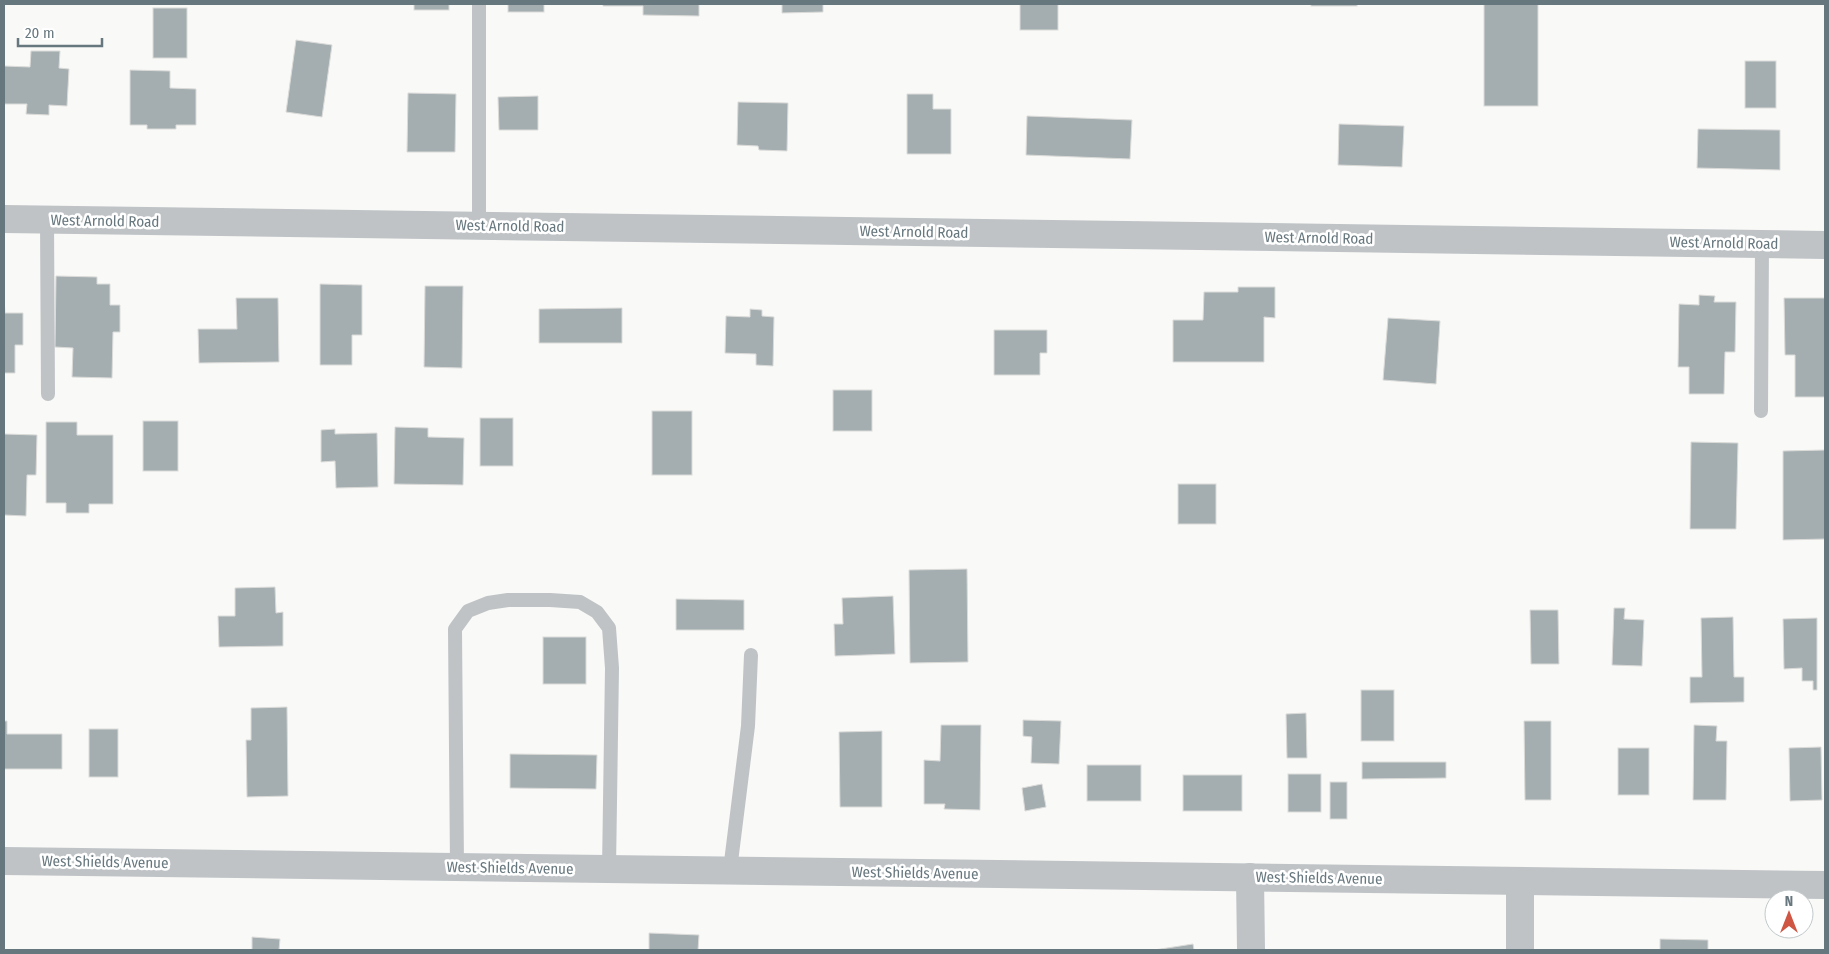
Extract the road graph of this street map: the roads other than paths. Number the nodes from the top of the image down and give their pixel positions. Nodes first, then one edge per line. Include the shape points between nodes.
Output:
1 (479, 4) edge
2 (4, 219) edge
3 (47, 220) junction
4 (479, 226) junction
5 (1762, 244) junction
6 (1825, 244) edge
7 (48, 394) dead end
8 (1761, 411) dead end
9 (752, 655) dead end
10 (4, 861) edge
11 (457, 867) junction
12 (609, 869) junction
13 (730, 870) junction
14 (1250, 878) junction
15 (1520, 881) junction
16 (1825, 885) edge
17 (1251, 950) edge
18 (1520, 950) edge

1 - 4 lane
2 - 3 street, West Arnold Road
3 - 4 street, West Arnold Road
3 - 7 lane
4 - 5 street, West Arnold Road
5 - 6 street, West Arnold Road
5 - 8 lane
9 - 13 lane via 748,726
10 - 11 street, West Shields Avenue
11 - 12 street, West Shields Avenue
11 - 12 lane via 456,629 468,611 488,603 550,600 580,602 597,612 609,628 612,668
12 - 13 street, West Shields Avenue
13 - 14 street, West Shields Avenue
14 - 15 street, West Shields Avenue
14 - 17 street
15 - 16 street, West Shields Avenue
15 - 18 street

